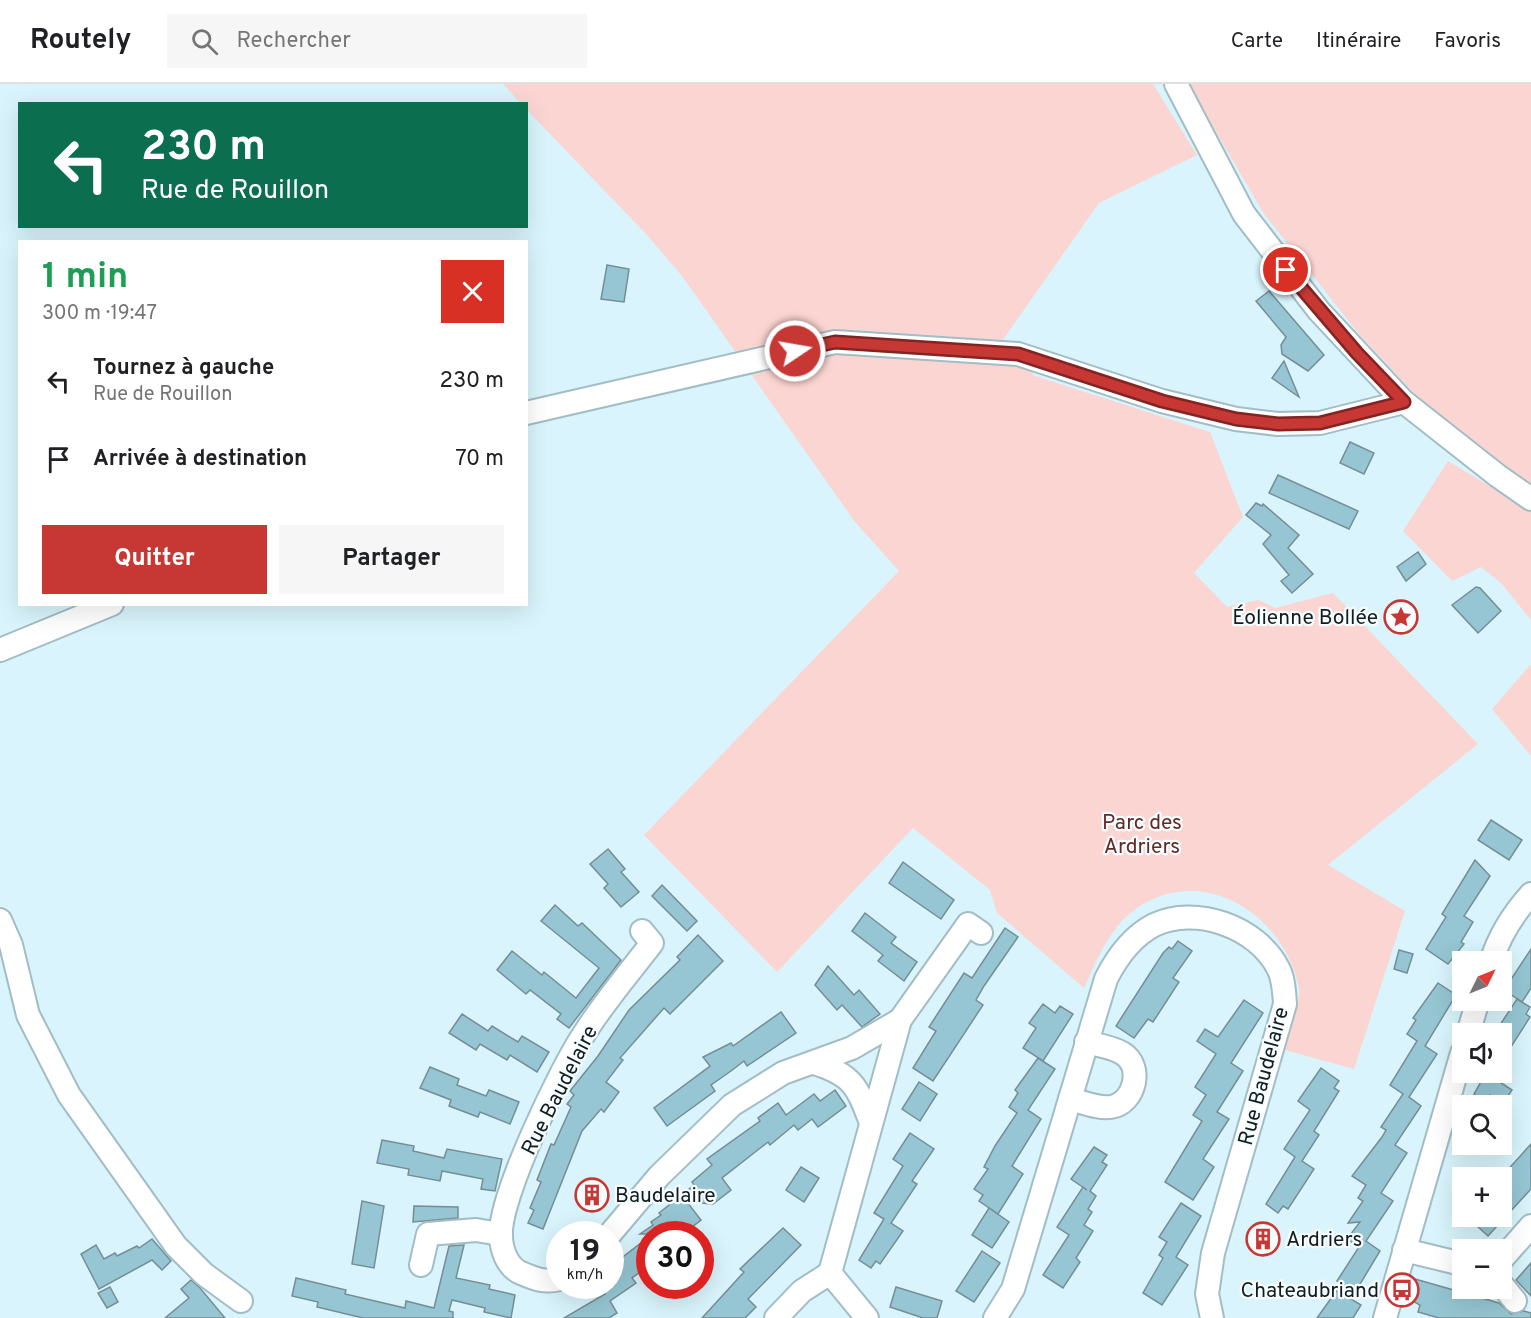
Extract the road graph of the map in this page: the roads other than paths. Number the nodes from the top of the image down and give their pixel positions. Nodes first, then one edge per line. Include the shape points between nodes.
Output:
1 (1176, 84) edge
2 (1404, 402) junction
3 (528, 413) edge
4 (1531, 499) edge
5 (107, 606) edge
6 (0, 650) edge
7 (1531, 894) edge
8 (0, 921) edge
9 (642, 930) dead end
10 (981, 933) dead end
11 (1494, 951) edge
12 (900, 1020) junction
13 (1086, 1042) junction
14 (814, 1063) junction
15 (1453, 1083) edge
16 (1070, 1099) junction
17 (871, 1123) junction
18 (621, 1221) edge
19 (1531, 1226) edge
20 (500, 1234) junction
21 (1512, 1248) edge
22 (1404, 1250) junction
23 (1452, 1262) edge
24 (421, 1265) dead end
25 (830, 1273) junction
26 (546, 1282) edge
27 (241, 1301) dead end
28 (776, 1318) edge
29 (867, 1318) edge
30 (995, 1318) edge
31 (1212, 1318) edge
32 (1385, 1318) edge

1 - 2 street via 1244,214 1304,294
2 - 3 street via 1320,423 1278,424 1236,419 1162,401 1018,354 835,342
2 - 4 street
5 - 6 street
7 - 11 street
8 - 27 street via 11,945 28,1015 69,1095 176,1246 204,1274
9 - 20 street, Rue Baudelaire via 652,943 583,1034 535,1132 510,1193
10 - 12 street via 968,924
12 - 14 street via 852,1048
12 - 17 street
13 - 16 street, Rue Baudelaire
13 - 16 street via 1122,1053 1132,1062 1134,1083 1122,1102 1113,1106
13 - 31 street, Rue Baudelaire via 1114,962 1139,935 1167,920 1195,917 1223,923 1266,951 1279,970 1285,1004 1208,1275
14 - 17 street via 836,1070 858,1089
14 - 18 street via 783,1073 732,1105 672,1162
15 - 22 street
16 - 30 street, Rue Baudelaire via 1013,1289
17 - 25 street
19 - 21 street
20 - 24 street via 476,1230 428,1234
20 - 26 street via 513,1270
22 - 23 street
22 - 32 street
25 - 28 street via 802,1291
25 - 29 street

